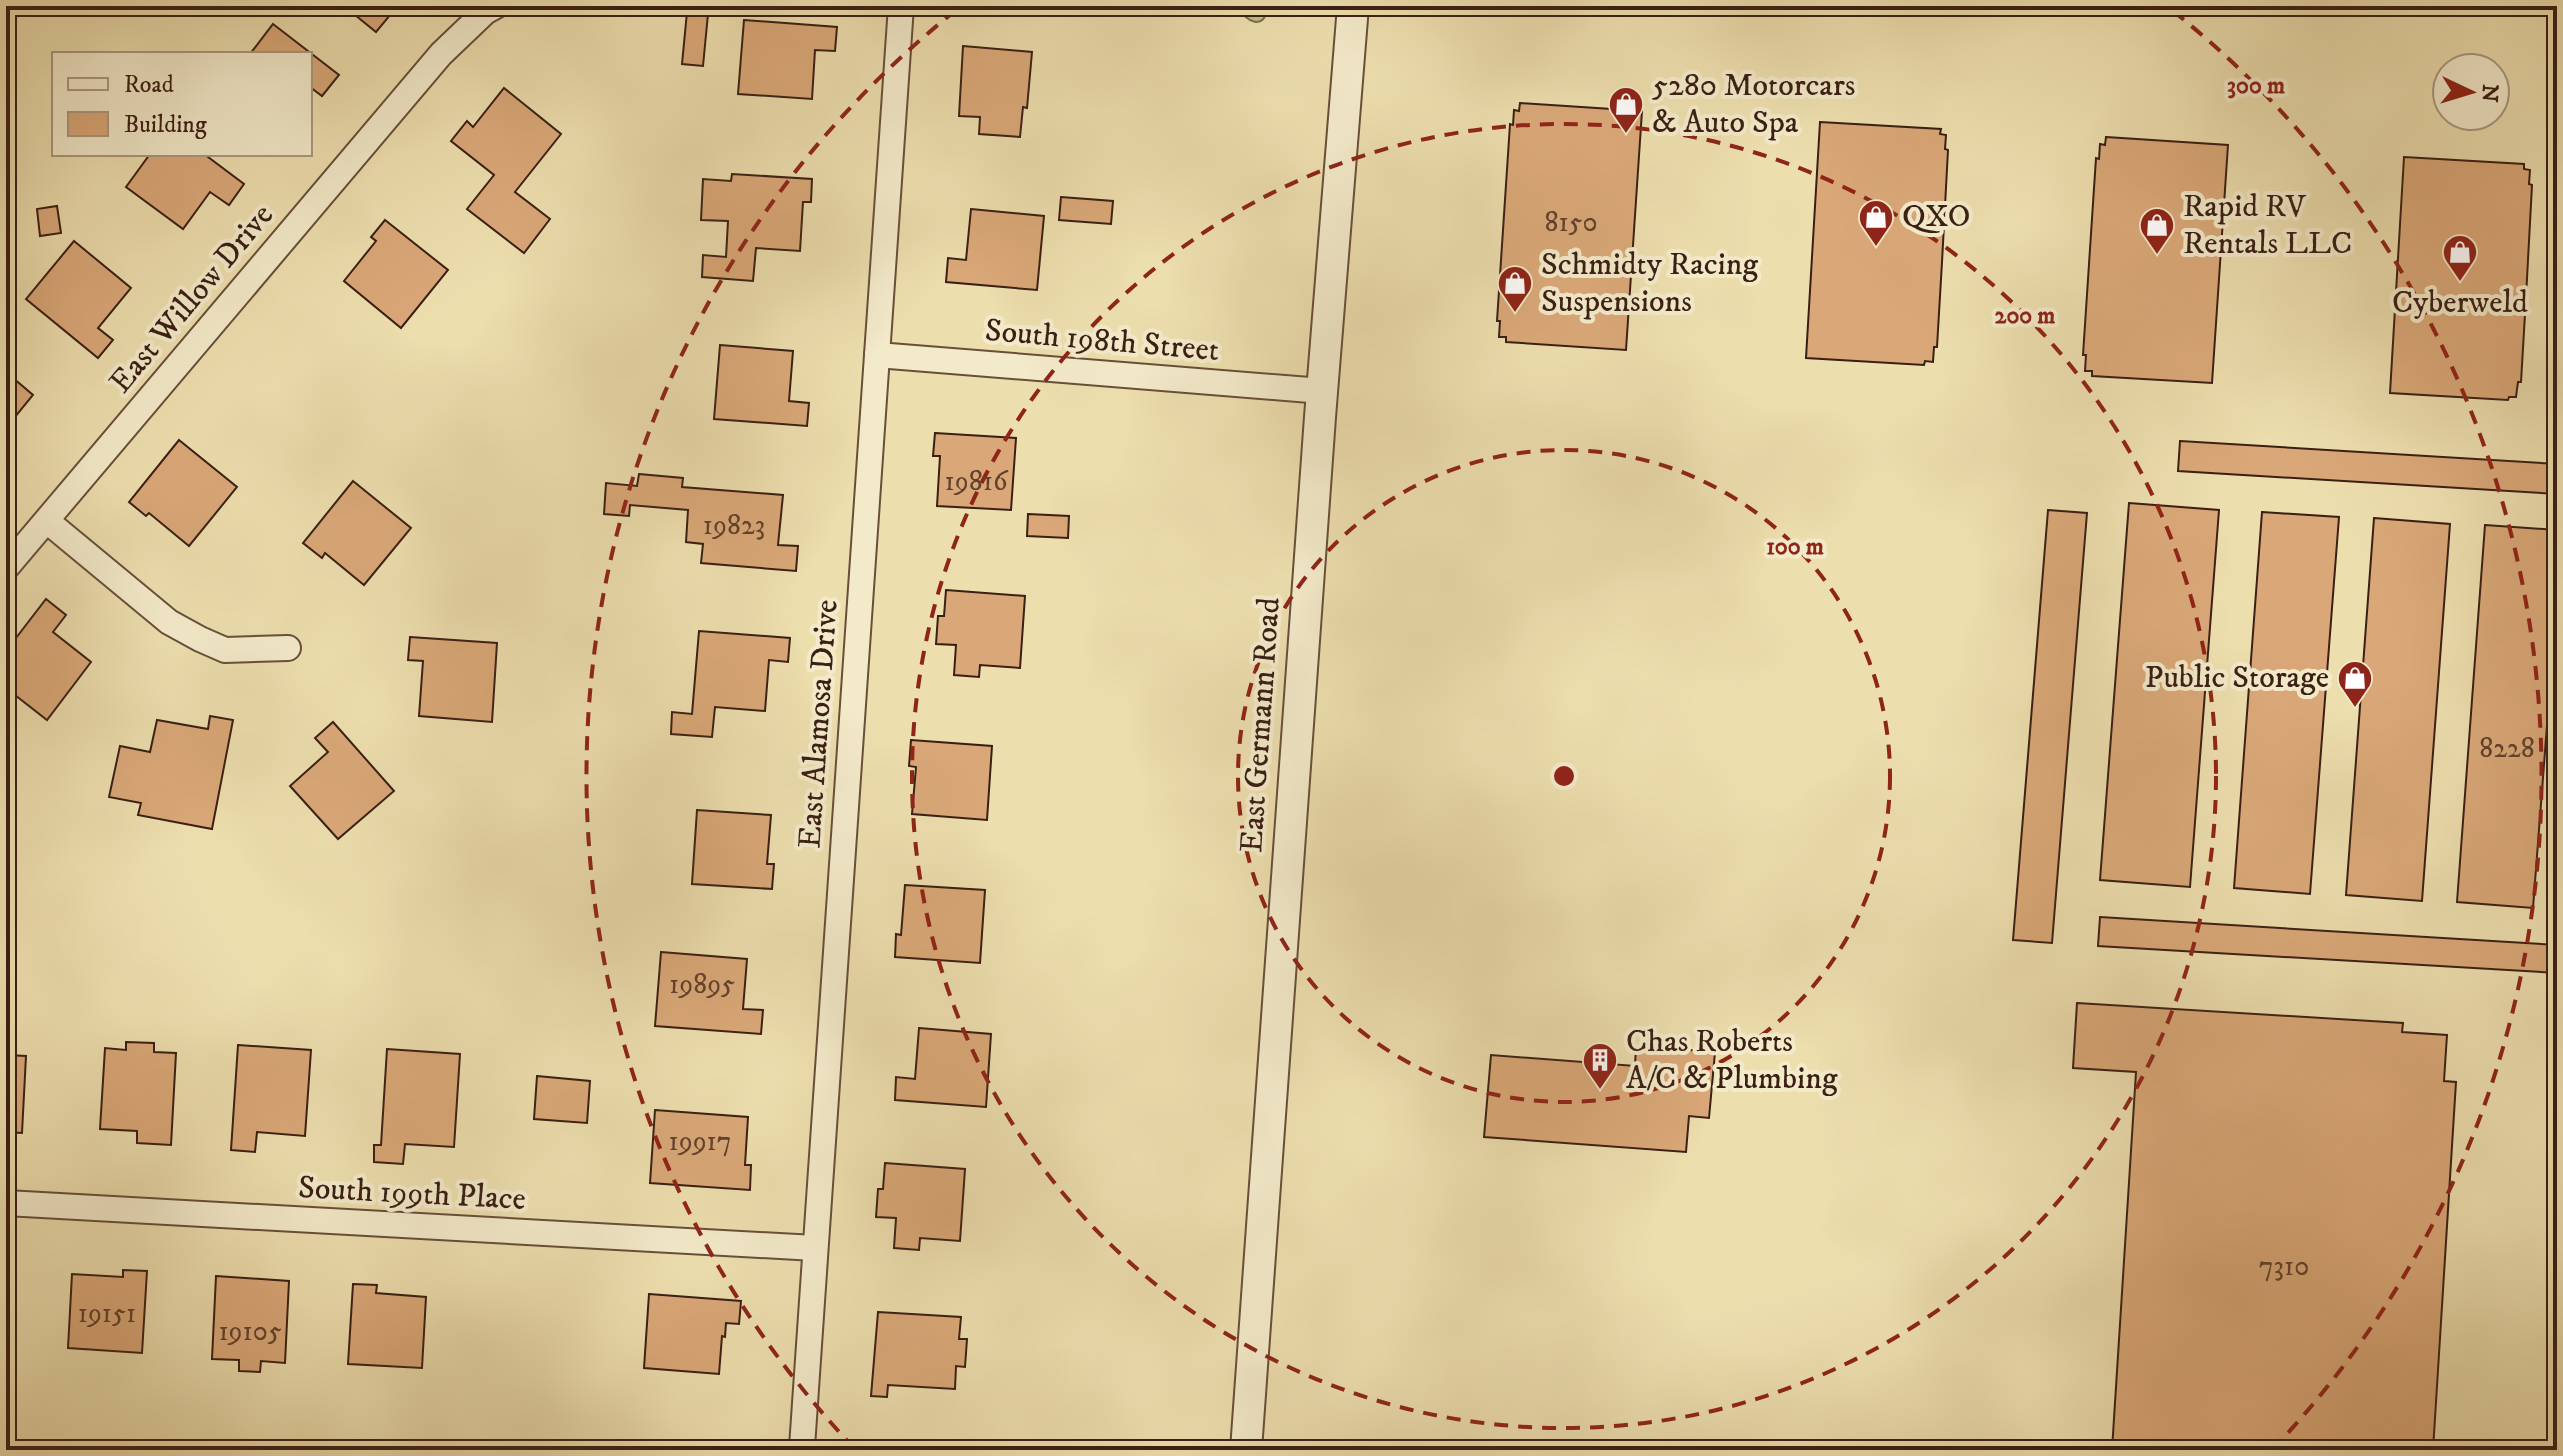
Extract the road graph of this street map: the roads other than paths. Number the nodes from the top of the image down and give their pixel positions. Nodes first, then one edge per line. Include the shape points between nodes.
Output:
1 (496, 6) edge
2 (901, 6) edge
3 (1353, 6) edge
4 (877, 355) junction
5 (1322, 391) junction
6 (47, 521) junction
7 (6, 568) edge
8 (288, 648) dead end
9 (6, 1203) edge
10 (815, 1248) junction
11 (802, 1447) dead end
12 (1246, 1450) edge

1 - 6 street, East Willow Drive via 441,54
2 - 4 street, East Alamosa Drive
3 - 5 street, East Germann Road
4 - 5 street, South 198th Street
4 - 10 street, East Alamosa Drive
5 - 12 street, East Germann Road
6 - 7 street, East Willow Drive
6 - 8 street via 169,622 200,639 225,650
9 - 10 street, South 199th Place
10 - 11 street, East Alamosa Drive

